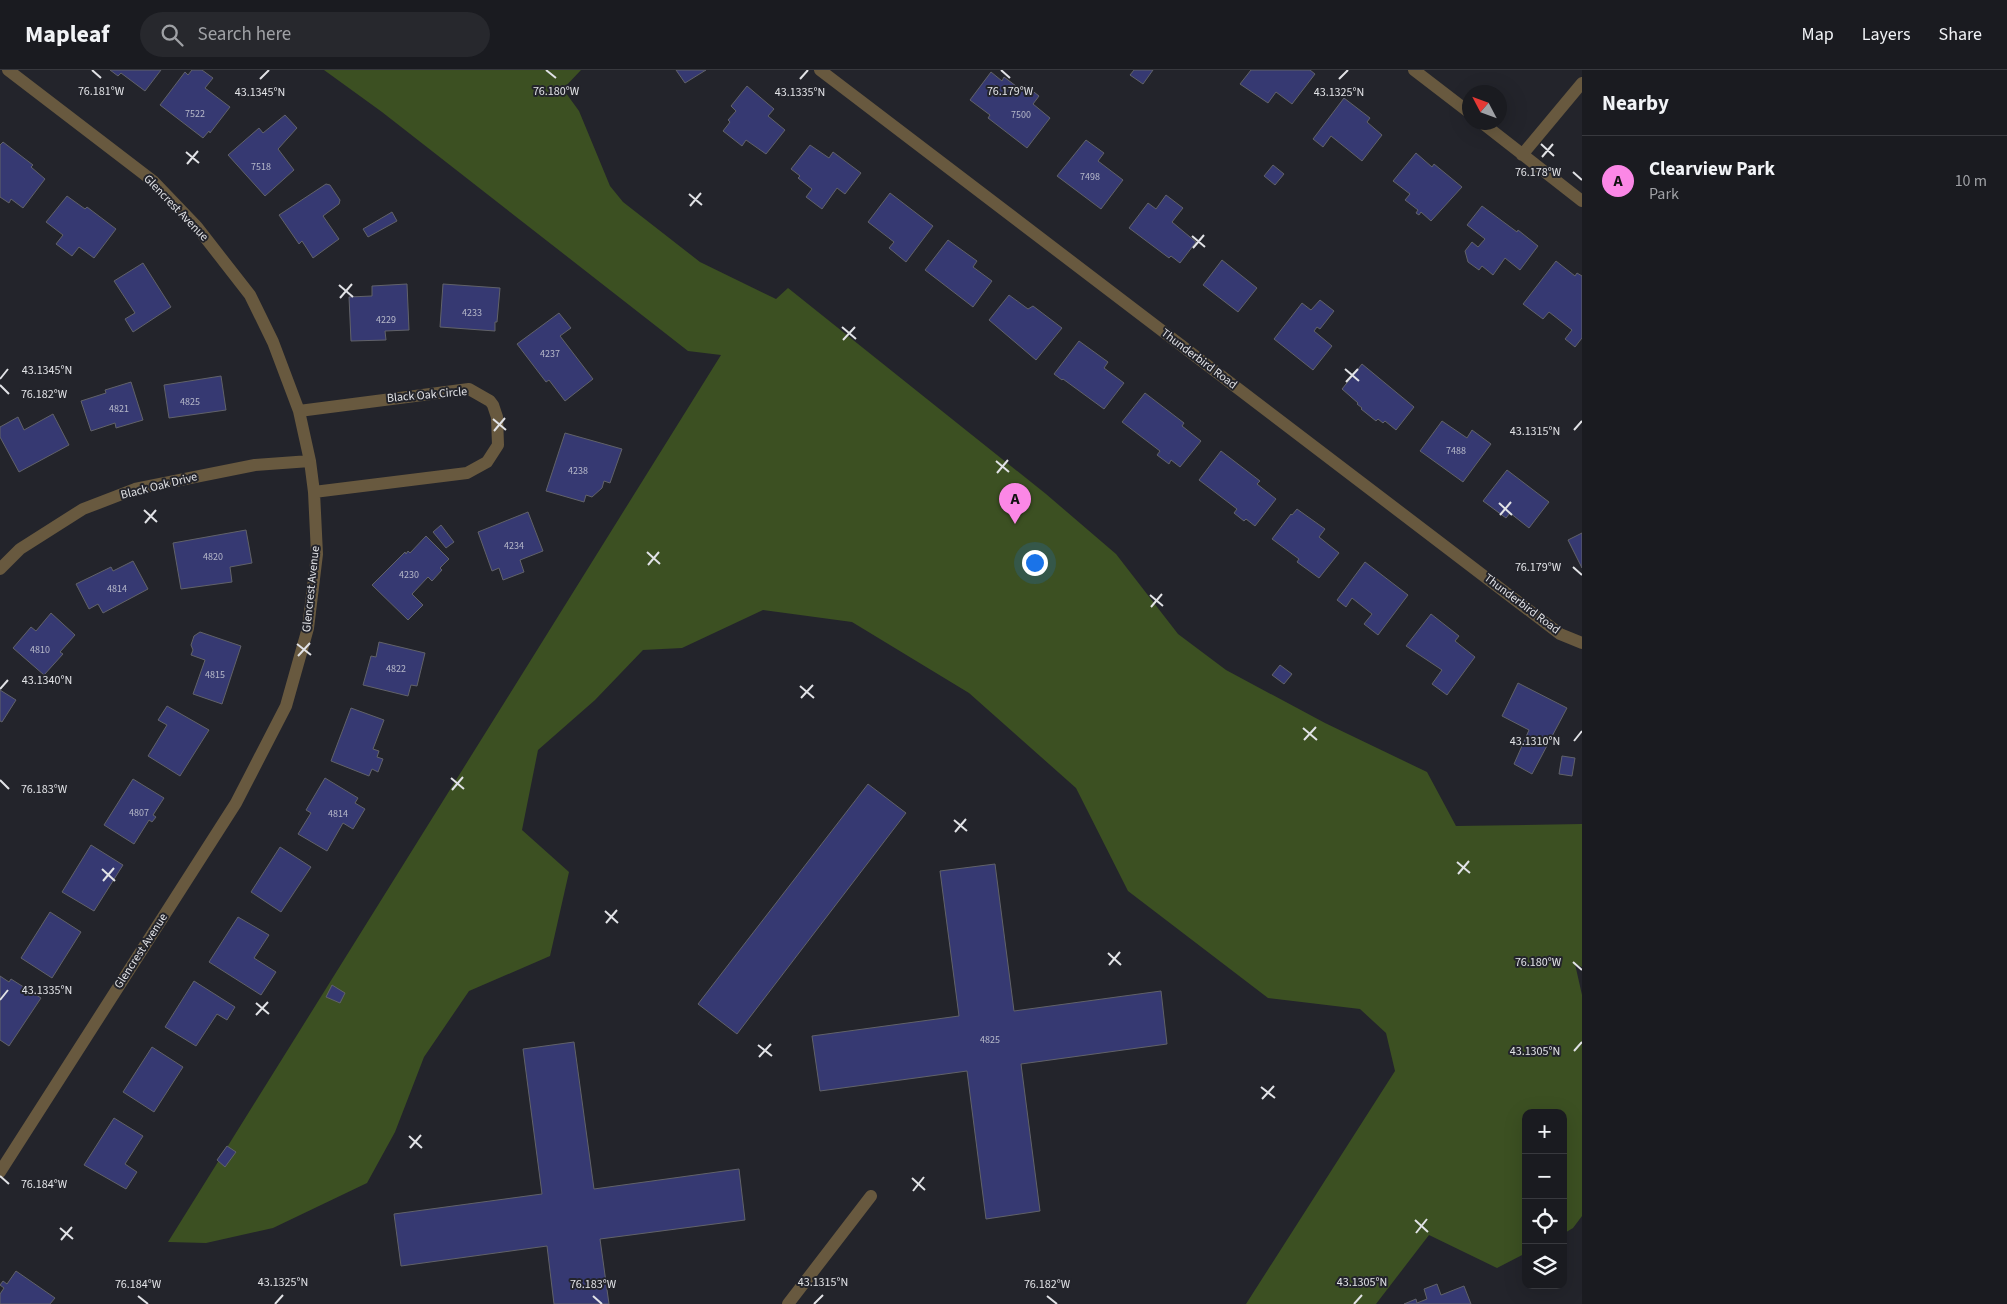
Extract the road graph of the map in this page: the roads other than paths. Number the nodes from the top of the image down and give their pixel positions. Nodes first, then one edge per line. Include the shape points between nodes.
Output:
1 (8, 70) edge
2 (820, 70) edge
3 (1414, 70) edge
4 (1582, 83) edge
5 (1462, 107) edge
6 (1491, 130) edge
7 (1522, 154) junction
8 (1582, 201) edge
9 (298, 411) junction
10 (310, 461) junction
11 (314, 492) junction
12 (0, 569) edge
13 (1582, 643) edge
14 (0, 1172) edge
15 (871, 1196) dead end
16 (788, 1304) edge

1 - 9 street, Glencrest Avenue via 153,182 198,228 250,295 273,342
2 - 13 street, Thunderbird Road via 1560,634
3 - 5 street
4 - 7 street
6 - 7 street
7 - 8 street
9 - 10 street, Glencrest Avenue
9 - 11 street, Black Oak Circle via 469,389 490,401 497,417 498,445 487,462 466,473
10 - 11 street, Glencrest Avenue
10 - 12 street, Black Oak Drive via 255,464 135,489 83,509 20,549
11 - 14 street, Glencrest Avenue via 317,554 308,628 286,706 236,803
15 - 16 street

